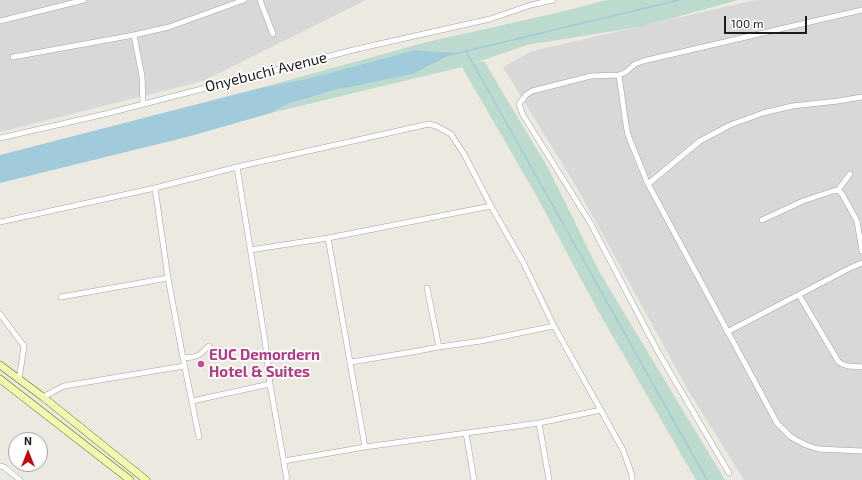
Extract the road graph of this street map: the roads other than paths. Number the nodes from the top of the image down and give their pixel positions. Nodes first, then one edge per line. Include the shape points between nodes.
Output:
1 (84, 0) edge
2 (244, 0) edge
3 (260, 0) edge
4 (525, 0) edge
5 (553, 0) edge
6 (531, 5) junction
7 (862, 10) edge
8 (0, 21) edge
9 (273, 34) dead end
10 (134, 35) junction
11 (13, 57) dead end
12 (619, 75) junction
13 (862, 97) edge
14 (143, 104) junction
15 (0, 138) edge
16 (237, 167) junction
17 (850, 174) dead end
18 (648, 184) junction
19 (155, 188) junction
20 (838, 190) junction
21 (491, 206) junction
22 (762, 220) dead end
23 (0, 222) edge
24 (328, 238) junction
25 (250, 250) junction
26 (862, 252) edge
27 (862, 263) edge
28 (168, 278) junction
29 (427, 288) dead end
30 (799, 295) junction
31 (60, 297) dead end
32 (0, 314) edge
33 (554, 326) junction
34 (728, 332) junction
35 (209, 346) dead end
36 (439, 347) junction
37 (182, 358) junction
38 (351, 362) junction
39 (0, 365) edge
40 (184, 366) junction
41 (862, 367) edge
42 (0, 378) edge
43 (19, 380) junction
44 (270, 384) junction
45 (44, 397) junction
46 (192, 401) junction
47 (601, 410) junction
48 (539, 423) junction
49 (466, 433) junction
50 (199, 437) dead end
51 (365, 447) junction
52 (862, 451) edge
53 (284, 461) junction
54 (0, 466) edge
55 (729, 473) dead end
56 (20, 480) edge
57 (130, 480) edge
58 (146, 480) edge
59 (287, 480) edge
60 (474, 480) edge
61 (549, 480) edge
62 (632, 480) edge

1 - 8 street
2 - 10 street via 169,27
3 - 9 street
4 - 6 street
5 - 6 street, Onyebuchi Avenue
6 - 14 street, Onyebuchi Avenue via 490,18 356,49
7 - 12 street via 643,61
10 - 11 street
10 - 14 street via 142,76
12 - 18 street via 628,135
12 - 55 street via 591,76 532,92 519,104 520,108 591,224 658,350
13 - 18 street via 792,106 730,125 700,141
14 - 15 street, Onyebuchi Avenue
16 - 19 street
16 - 21 street via 429,124 451,134
16 - 25 street
17 - 20 street
18 - 34 street
19 - 23 street
19 - 28 street
20 - 22 street via 803,201
20 - 26 street via 857,220
21 - 24 street
21 - 33 street via 524,264
24 - 25 street
24 - 38 street
25 - 44 street
27 - 30 street
28 - 31 street
28 - 37 street
29 - 36 street
30 - 34 street
30 - 41 street via 838,361 848,366
32 - 43 street via 24,346
33 - 36 street
33 - 47 street
34 - 52 street via 772,415 787,434 798,442 818,449
35 - 37 street via 199,355
36 - 38 street
37 - 40 street
38 - 51 street
39 - 43 main road
40 - 45 street via 64,386
40 - 46 street
42 - 57 main road
43 - 45 main road
44 - 46 street
44 - 53 street
45 - 58 main road
46 - 50 street
47 - 48 street
47 - 62 street via 623,450
48 - 49 street
48 - 61 street
49 - 51 street
49 - 60 street
51 - 53 street
53 - 59 street
54 - 56 street

